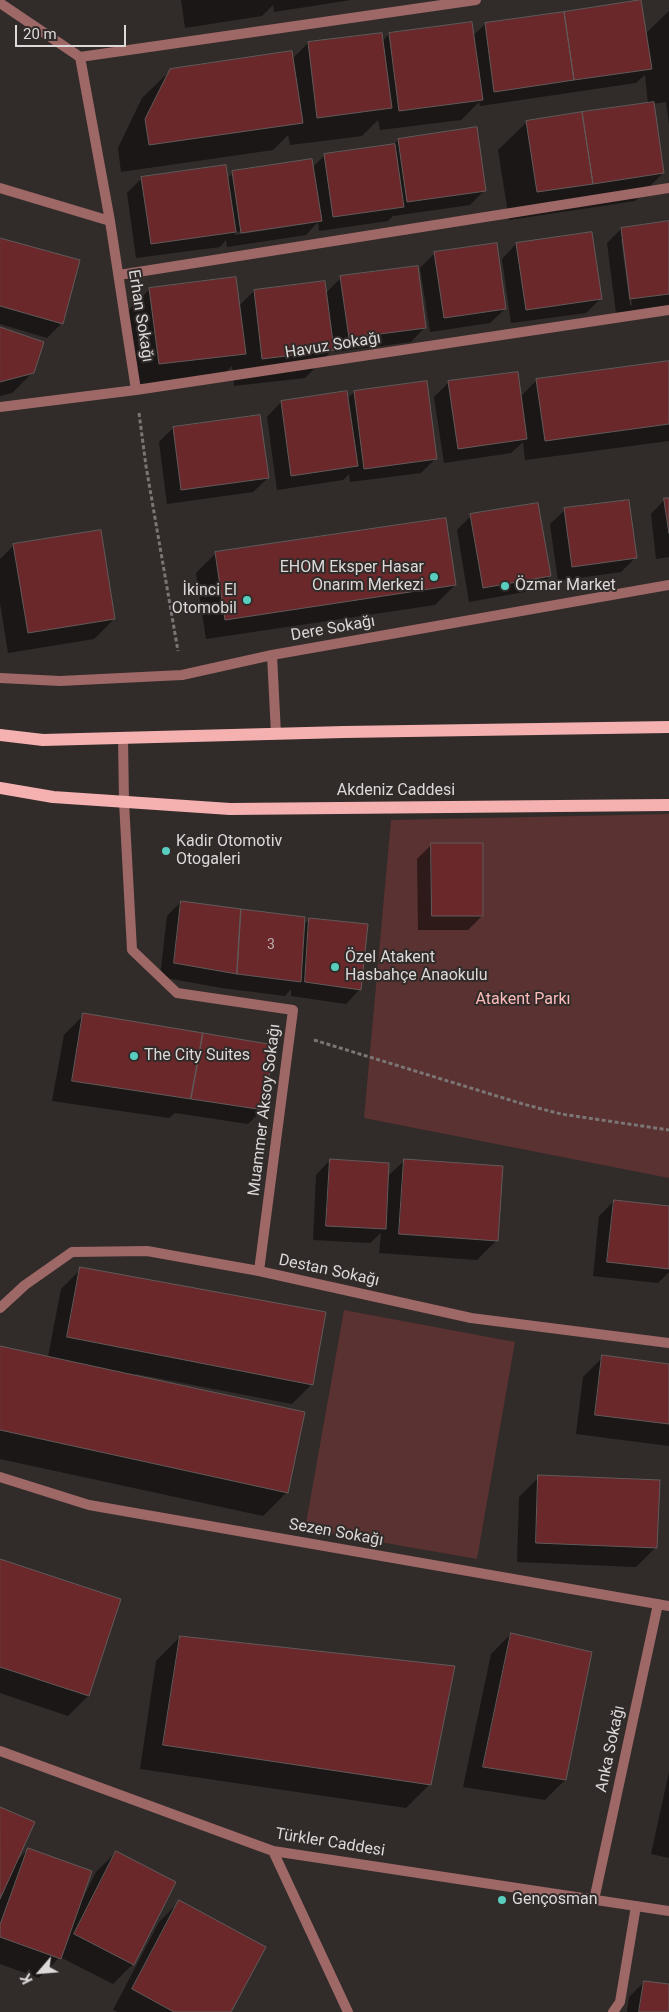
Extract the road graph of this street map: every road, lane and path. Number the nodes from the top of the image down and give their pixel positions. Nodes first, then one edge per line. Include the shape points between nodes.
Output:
1 (476, 0) edge
2 (0, 3) edge
3 (80, 57) junction
4 (0, 188) edge
5 (669, 188) edge
6 (110, 221) junction
7 (119, 275) junction
8 (669, 310) edge
9 (136, 390) junction
10 (0, 407) edge
11 (669, 585) edge
12 (272, 655) junction
13 (182, 675) junction
14 (0, 678) edge
15 (669, 727) edge
16 (276, 734) junction
17 (0, 735) edge
18 (123, 738) junction
19 (0, 788) edge
20 (124, 802) junction
21 (669, 805) edge
22 (290, 1032) junction
23 (669, 1130) edge
24 (259, 1271) junction
25 (0, 1308) edge
26 (669, 1343) edge
27 (0, 1477) edge
28 (658, 1604) junction
29 (669, 1606) edge
30 (0, 1751) edge
31 (273, 1851) junction
32 (594, 1900) junction
33 (636, 1906) junction
34 (669, 1911) edge
35 (348, 2012) edge
36 (613, 2012) edge

1 - 3 street
2 - 3 street
3 - 6 street, Erhan Sokağı
4 - 6 street
5 - 7 street
6 - 7 street, Erhan Sokağı
7 - 9 street, Erhan Sokağı
8 - 9 street, Havuz Sokağı
9 - 10 street, Havuz Sokağı
9 - 13 path
11 - 12 street, Dere Sokağı
12 - 13 street, Dere Sokağı
12 - 16 street
13 - 14 street, Dere Sokağı via 60,681
15 - 16 main road
16 - 18 main road
17 - 18 main road via 43,740
18 - 20 street
19 - 20 main road, Akdeniz Caddesi via 53,797
20 - 21 main road, Akdeniz Caddesi via 230,809
20 - 22 street, Muammer Aksoy Sokağı via 132,950 177,993 293,1010
22 - 23 path via 560,1114
22 - 24 street, Muammer Aksoy Sokağı
24 - 25 street, Destan Sokağı via 146,1251 72,1252 25,1285
24 - 26 street, Destan Sokağı via 471,1318
27 - 28 street, Sezen Sokağı via 89,1505
28 - 29 street, Sezen Sokağı
28 - 32 street, Anka Sokağı
30 - 31 street, Türkler Caddesi
31 - 32 street, Türkler Caddesi
31 - 35 street
32 - 33 street, Türkler Caddesi
33 - 34 street, Türkler Caddesi
33 - 36 street via 620,2002

